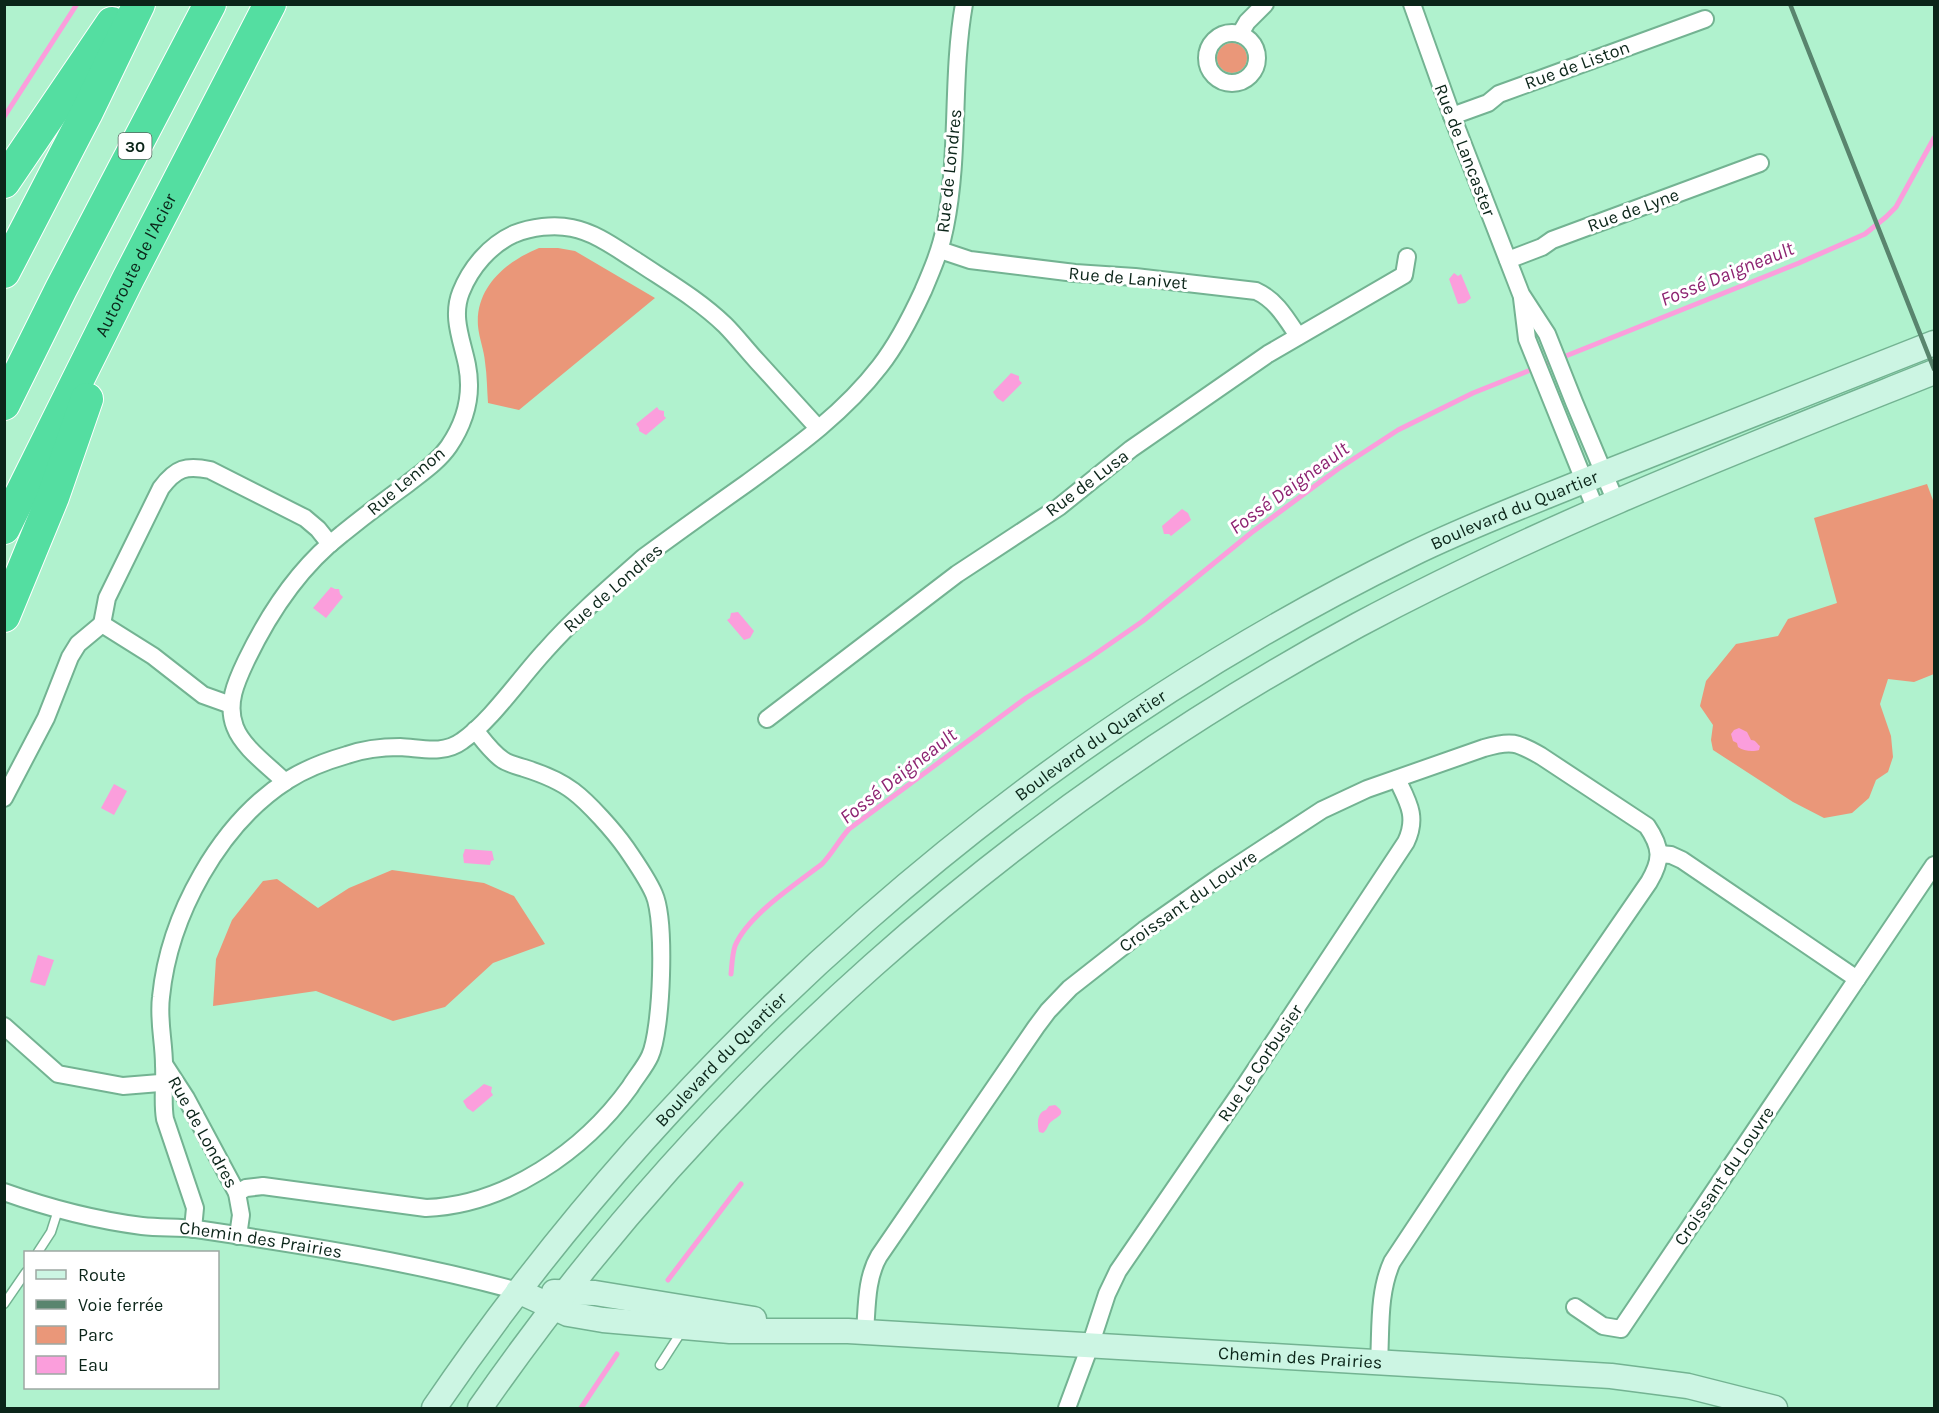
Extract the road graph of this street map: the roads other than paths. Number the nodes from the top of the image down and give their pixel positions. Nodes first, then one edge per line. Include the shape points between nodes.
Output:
1 (125, 4) edge
2 (139, 4) edge
3 (210, 4) edge
4 (270, 4) edge
5 (964, 4) edge
6 (1265, 4) edge
7 (1412, 4) edge
8 (1705, 20) dead end
9 (1240, 34) dead end
10 (1452, 116) junction
11 (1760, 163) dead end
12 (4, 182) edge
13 (939, 249) junction
14 (1407, 257) dead end
15 (1508, 260) junction
16 (4, 272) edge
17 (128, 279) junction
18 (61, 289) junction
19 (1531, 320) junction
20 (1298, 336) junction
21 (1935, 343) edge
22 (4, 370) edge
23 (1935, 372) edge
24 (4, 404) edge
25 (818, 428) junction
26 (1594, 477) junction
27 (1606, 506) junction
28 (4, 528) edge
29 (330, 544) junction
30 (4, 616) edge
31 (102, 624) junction
32 (231, 705) junction
33 (767, 719) dead end
34 (475, 730) junction
35 (1397, 779) junction
36 (285, 782) junction
37 (4, 798) edge
38 (1659, 854) junction
39 (1935, 865) edge
40 (1857, 979) junction
41 (4, 1026) edge
42 (170, 1082) junction
43 (4, 1192) edge
44 (237, 1192) junction
45 (58, 1210) junction
46 (193, 1229) junction
47 (238, 1236) junction
48 (39, 1251) edge
49 (24, 1275) edge
50 (518, 1291) junction
51 (560, 1300) junction
52 (4, 1304) edge
53 (1575, 1307) dead end
54 (681, 1328) junction
55 (824, 1329) junction
56 (865, 1332) junction
57 (1090, 1346) junction
58 (1379, 1362) junction
59 (660, 1365) dead end
60 (434, 1408) edge
61 (480, 1408) edge
62 (1067, 1408) edge
63 (1775, 1408) edge

1 - 12 highway
2 - 16 highway
3 - 18 highway, 30
4 - 17 highway, Autoroute de l'Acier
5 - 13 street, Rue de Londres via 952,174
6 - 9 street
7 - 10 street, Rue de Lancaster
8 - 10 street, Rue de Liston via 1509,90 1488,103
10 - 15 street, Rue de Lancaster
11 - 15 street, Rue de Lyne
13 - 20 street, Rue de Lanivet via 970,261 1257,291 1269,296
13 - 25 street, Rue de Londres via 914,310 880,365
14 - 20 street, Rue de Lusa via 1404,275
15 - 19 street, Rue de Lancaster
17 - 28 highway, Autoroute de l'Acier
17 - 30 highway via 53,497
18 - 22 highway
18 - 24 highway, 30
19 - 26 street, Rue de Lancaster via 1547,334 1574,402
19 - 26 street, Rue de Lancaster via 1527,339 1555,410
20 - 33 street, Rue de Lusa via 1131,450 1059,507 957,574
21 - 26 main road, Boulevard du Quartier
23 - 27 main road, Boulevard du Quartier
25 - 29 street, Rue Lennon via 726,326 701,304 598,236 571,227 524,230 502,240 484,255 460,293 458,331 470,387 467,411 457,435 442,456
25 - 34 street, Rue de Londres via 622,576 558,636
26 - 27 street, Rue de Lancaster
26 - 50 main road, Boulevard du Quartier via 1449,536 1304,611 1137,713 1024,793 886,903 764,1015 640,1144
27 - 51 main road, Boulevard du Quartier via 1443,581 1319,647 1169,738 1031,836 910,934 788,1045 690,1147
29 - 31 street via 305,518 210,470 183,469 170,476 161,488 107,598
29 - 32 street, Rue Lennon via 277,604 240,674
31 - 32 street via 203,694
31 - 37 street via 78,644 70,657 46,718
32 - 36 street via 242,741
34 - 36 street, Rue de Londres via 448,748 376,748 315,765
34 - 44 street via 503,760 573,791 614,831 655,895 660,1002 649,1058 619,1102 588,1134 541,1170 480,1199 426,1208 263,1186
35 - 38 street, Croissant du Louvre via 1484,748 1508,742 1519,744 1647,826
35 - 56 street, Croissant du Louvre via 1338,801 1289,831 1158,919 1058,1000 879,1256 869,1286
35 - 57 street, Rue Le Corbusier via 1412,817 1406,842 1118,1271
36 - 42 street, Rue de Londres via 249,812 223,843 183,913 172,942 161,994 164,1065
38 - 40 street via 1682,860
38 - 58 street via 1648,882 1392,1262 1383,1293
39 - 40 street, Croissant du Louvre
40 - 53 street, Croissant du Louvre via 1621,1329 1603,1326
41 - 42 street via 58,1074 123,1086
42 - 44 street, Rue de Londres via 186,1098
42 - 46 street, Rue de Londres via 163,1107 195,1208
43 - 45 street, Chemin des Prairies
44 - 47 street, Rue de Londres
45 - 46 street, Chemin des Prairies via 141,1226
45 - 48 lane via 51,1232
46 - 47 street, Chemin des Prairies
47 - 50 street, Chemin des Prairies via 403,1264
49 - 52 lane
50 - 51 main road, Chemin des Prairies
50 - 60 main road, Boulevard du Quartier
51 - 54 main road, Chemin des Prairies via 568,1314
51 - 55 main road, Chemin des Prairies via 595,1293
51 - 61 main road, Boulevard du Quartier
54 - 55 main road, Chemin des Prairies
54 - 59 lane
55 - 56 main road, Chemin des Prairies
56 - 57 main road, Chemin des Prairies
57 - 58 main road, Chemin des Prairies
57 - 62 street, Rue Le Corbusier
58 - 63 main road, Chemin des Prairies via 1611,1376 1719,1393

